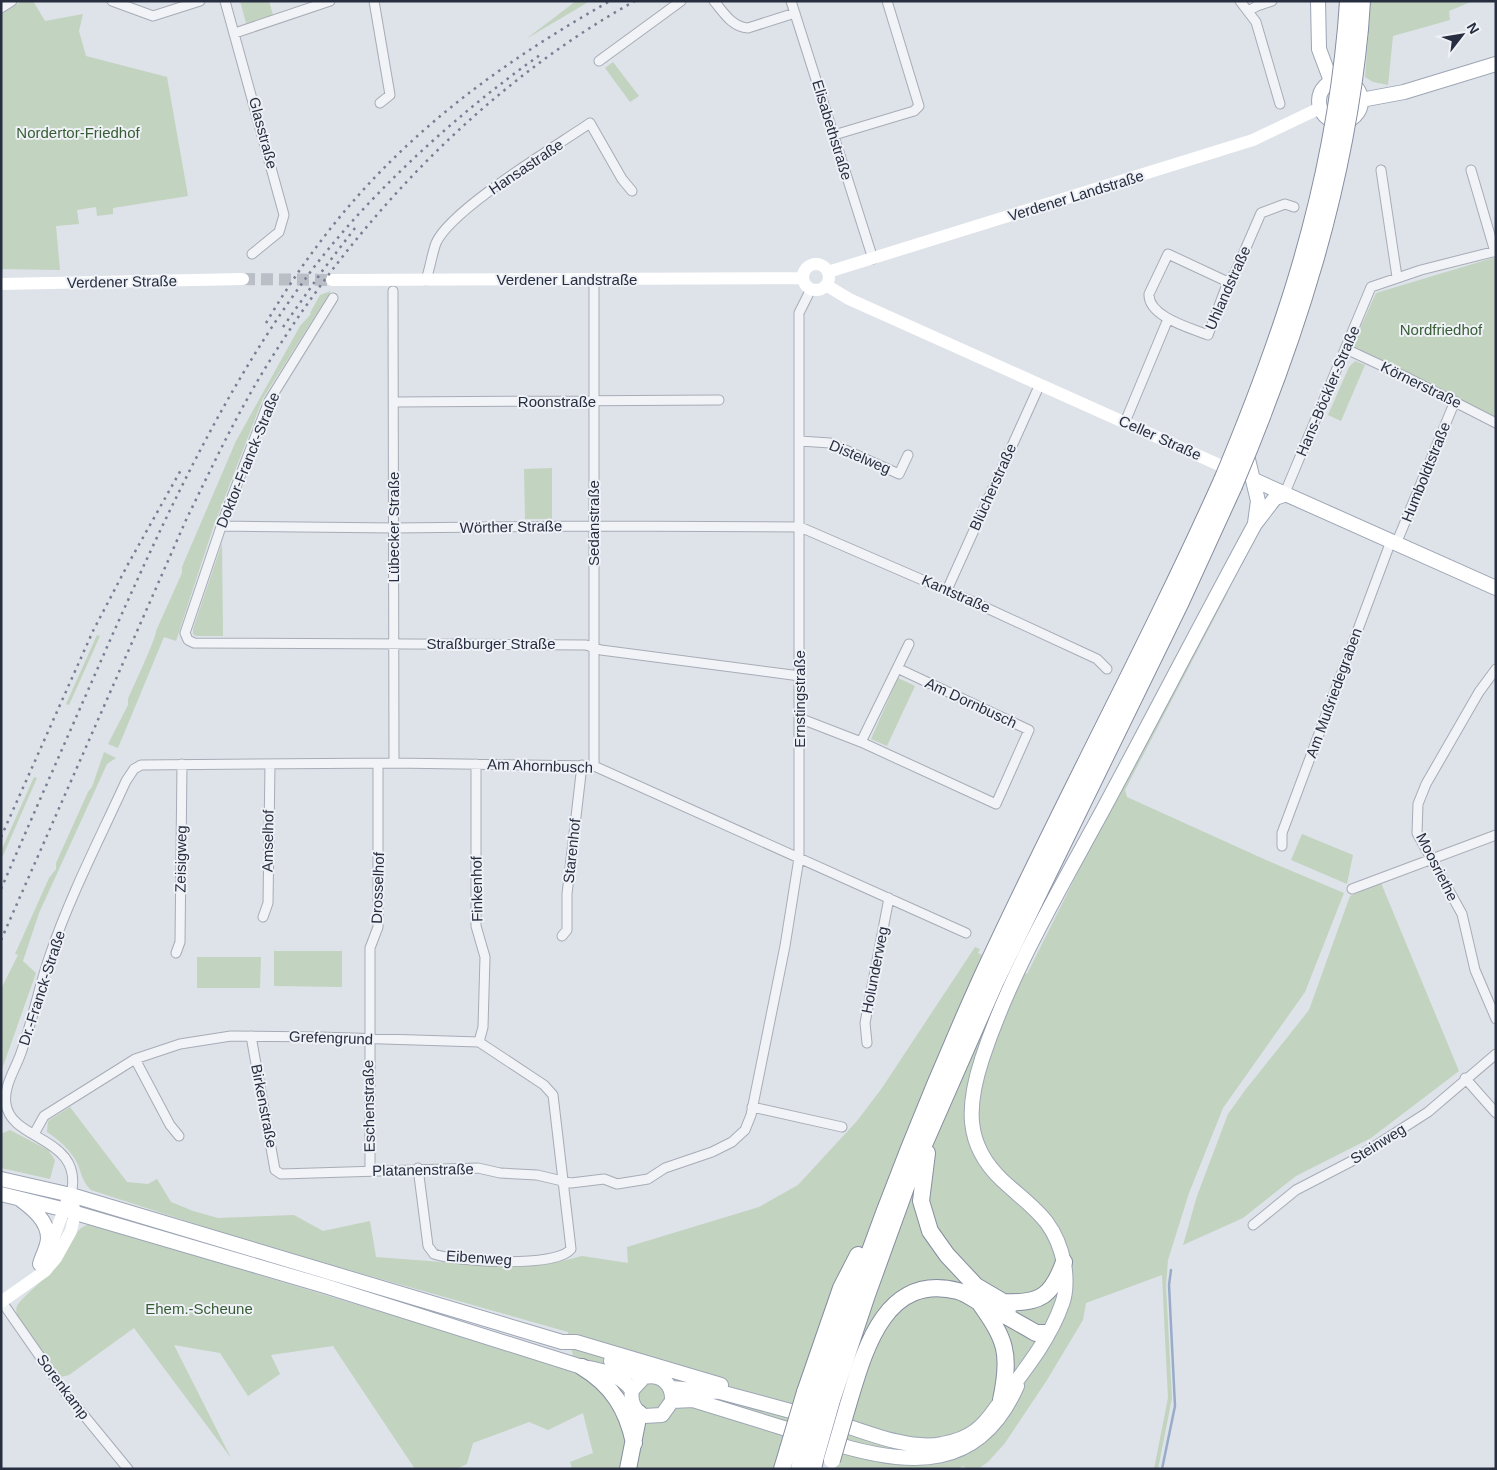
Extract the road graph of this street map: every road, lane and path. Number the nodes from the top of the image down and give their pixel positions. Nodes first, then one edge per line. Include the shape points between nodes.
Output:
1 (12, 1) edge
2 (112, 1) edge
3 (200, 1) edge
4 (225, 1) edge
5 (330, 1) edge
6 (374, 1) edge
7 (681, 1) edge
8 (714, 1) edge
9 (791, 1) edge
10 (887, 1) edge
11 (1240, 1) edge
12 (1272, 1) edge
13 (1318, 1) edge
14 (1348, 1) edge
15 (1362, 1) edge
16 (1, 8) edge
17 (1248, 11) junction
18 (795, 13) junction
19 (1353, 28) junction
20 (235, 33) junction
21 (599, 61) dead end
22 (1496, 64) edge
23 (1331, 81) junction
24 (1361, 100) junction
25 (380, 103) dead end
26 (1280, 104) dead end
27 (1320, 108) junction
28 (1342, 122) junction
29 (834, 135) junction
30 (1381, 170) dead end
31 (1471, 170) dead end
32 (632, 191) dead end
33 (1294, 207) dead end
34 (1495, 252) edge
35 (252, 254) dead end
36 (873, 259) junction
37 (1397, 277) junction
38 (803, 278) junction
39 (244, 279) tunnel mouth
40 (827, 279) junction
41 (332, 280) tunnel mouth
42 (426, 280) junction
43 (594, 280) junction
44 (1228, 282) junction
45 (1, 284) edge
46 (811, 289) junction
47 (393, 292) dead end
48 (333, 298) dead end
49 (1168, 319) junction
50 (1346, 350) junction
51 (1040, 384) junction
52 (719, 400) dead end
53 (1455, 401) junction
54 (394, 402) junction
55 (594, 402) junction
56 (1124, 422) junction
57 (1496, 423) edge
58 (800, 441) junction
59 (908, 455) dead end
60 (1254, 480) junction
61 (1228, 483) junction
62 (1284, 495) junction
63 (1255, 524) junction
64 (221, 526) junction
65 (594, 526) junction
66 (800, 527) junction
67 (394, 528) junction
68 (1394, 542) junction
69 (1496, 588) edge
70 (947, 590) junction
71 (185, 633) joint
72 (393, 644) junction
73 (909, 644) dead end
74 (594, 648) junction
75 (897, 668) junction
76 (1107, 669) dead end
77 (1496, 669) edge
78 (800, 676) junction
79 (800, 718) junction
80 (862, 742) junction
81 (394, 763) junction
82 (182, 764) junction
83 (270, 764) junction
84 (378, 764) junction
85 (476, 764) junction
86 (582, 765) junction
87 (594, 766) junction
88 (138, 767) joint
89 (1496, 835) edge
90 (1282, 846) dead end
91 (799, 858) junction
92 (1430, 860) junction
93 (1352, 889) dead end
94 (889, 898) junction
95 (263, 917) dead end
96 (966, 933) dead end
97 (562, 936) dead end
98 (176, 953) dead end
99 (1496, 1019) edge
100 (251, 1036) junction
101 (368, 1040) junction
102 (479, 1042) junction
103 (867, 1042) dead end
104 (1496, 1054) edge
105 (135, 1059) junction
106 (1465, 1078) junction
107 (752, 1107) junction
108 (1496, 1113) edge
109 (842, 1127) dead end
110 (931, 1129) junction
111 (34, 1134) junction
112 (179, 1136) dead end
113 (418, 1168) junction
114 (370, 1171) junction
115 (281, 1174) joint
116 (1, 1179) edge
117 (564, 1182) junction
118 (1, 1194) edge
119 (71, 1195) junction
120 (18, 1198) junction
121 (69, 1211) junction
122 (1253, 1224) dead end
123 (1064, 1262) junction
124 (40, 1264) junction
125 (25, 1285) junction
126 (2, 1302) edge
127 (979, 1302) junction
128 (1004, 1302) junction
129 (1047, 1333) junction
130 (562, 1342) junction
131 (582, 1367) junction
132 (644, 1377) junction
133 (1020, 1378) junction
134 (632, 1390) junction
135 (671, 1395) junction
136 (826, 1399) junction
137 (1001, 1400) junction
138 (645, 1415) junction
139 (818, 1417) junction
140 (634, 1443) junction
141 (814, 1459) edge
142 (128, 1469) edge
143 (628, 1469) edge
144 (634, 1469) edge
145 (782, 1469) edge
146 (799, 1469) edge

1 - 16 street
2 - 3 street via 153,16
4 - 20 street, Glasstraße
5 - 20 street
6 - 25 street via 390,95
7 - 21 street
8 - 18 street via 735,26 741,28
9 - 18 street, Elisabethstraße
10 - 29 street via 919,106 914,111
11 - 17 street
12 - 17 street
13 - 23 main road via 1318,42
14 - 19 highway
15 - 19 highway
17 - 26 street via 1256,22
18 - 29 street, Elisabethstraße
19 - 61 highway, bridge via 1306,249
20 - 35 street, Glasstraße via 284,216 279,232
22 - 24 main road via 1404,92
23 - 24 main road via 1351,82 1360,93
23 - 27 main road via 1322,90
24 - 28 main road via 1357,113
27 - 28 main road via 1328,118
27 - 36 main road, Verdener Landstraße via 1253,140
28 - 60 main road via 1311,256 1252,426 1246,457
29 - 36 street, Elisabethstraße
30 - 37 street
31 - 34 street
32 - 42 street, Hansastraße via 590,123 456,218 437,242
33 - 44 street, Uhlandstraße via 1285,204 1261,213
34 - 37 street
36 - 40 main road, Verdener Landstraße
37 - 50 street, Hans-Böckler-Straße via 1372,287
38 - 40 main road via 807,267 815,264 824,267
38 - 43 main road, Verdener Landstraße
38 - 46 main road
39 - 45 main road, Verdener Straße
40 - 46 main road via 819,290
40 - 51 main road, Celler Straße via 849,299
41 - 42 main road, Verdener Landstraße
42 - 43 main road, Verdener Landstraße
43 - 55 street, Sedanstraße
44 - 49 street, Uhlandstraße via 1208,336
44 - 49 street via 1168,254 1149,294 1161,316
46 - 58 street, Ernstingstraße via 799,313
47 - 54 street, Lübecker Straße
48 - 64 street, Doktor-Franck-Straße via 269,400
49 - 56 street
50 - 53 street, Körnerstraße
50 - 62 street, Hans-Böckler-Straße
51 - 56 main road, Celler Straße
51 - 70 street, Blücherstraße
52 - 55 street, Roonstraße
53 - 57 street, Körnerstraße
53 - 68 street, Humboldtstraße
54 - 55 street, Roonstraße
54 - 67 street, Lübecker Straße
55 - 65 street, Sedanstraße
56 - 60 main road, Celler Straße
58 - 59 street, Distelweg via 830,443 899,474
58 - 66 street, Ernstingstraße
60 - 62 main road, Celler Straße
60 - 63 main road via 1258,502
61 - 110 highway via 1181,602 998,976
61 - 136 highway via 980,981 922,1114 851,1297
62 - 63 main road via 1275,498
62 - 68 main road, Celler Straße
63 - 123 main road via 1044,921 1000,1014 972,1091 970,1116 982,1155 1002,1180 1043,1215 1057,1239
64 - 67 street, Wörther Straße
64 - 71 street, Doktor-Franck-Straße
65 - 66 street, Wörther Straße
65 - 67 street, Wörther Straße
65 - 74 street, Sedanstraße
66 - 70 street, Kantstraße
66 - 78 street, Ernstingstraße
67 - 72 street, Lübecker Straße
68 - 69 main road, Celler Straße
68 - 90 street, Am Mußriedegraben via 1282,833
70 - 76 street, Kantstraße via 1097,660
71 - 72 street, Straßburger Straße via 194,643
72 - 74 street, Straßburger Straße via 586,645
72 - 81 street, Lübecker Straße
73 - 75 street
74 - 78 street, Straßburger Straße
74 - 87 street, Sedanstraße
75 - 80 street
75 - 80 street, Am Dornbusch via 1029,730 996,804
77 - 92 street, Moosriethe via 1430,776 1418,804 1417,833
78 - 79 street, Ernstingstraße
79 - 80 street, Am Dornbusch
79 - 91 street, Ernstingstraße
81 - 84 street, Am Ahornbusch
81 - 85 street, Am Ahornbusch
82 - 83 street, Am Ahornbusch
82 - 88 street, Am Ahornbusch
82 - 98 street, Zeisigweg via 180,942
83 - 84 street, Am Ahornbusch
83 - 95 street, Amselhof via 268,903
84 - 101 street, Drosselhof via 378,927 370,948
85 - 86 street, Am Ahornbusch
85 - 102 street, Finkenhof via 476,926 485,956 483,1027
86 - 87 street, Am Ahornbusch
86 - 97 street, Starenhof via 567,894 567,930
87 - 91 street, Am Ahornbusch
88 - 111 street, Dr.-Franck-Straße via 126,781 62,924 8,1085 5,1096 8,1113
89 - 92 street
91 - 94 street, Am Ahornbusch
91 - 107 street, Ernstingstraße via 785,946
92 - 93 street
92 - 99 street, Moosriethe via 1462,914 1475,970
94 - 96 street, Am Ahornbusch
94 - 103 street, Holunderweg via 864,1023
100 - 101 street, Grefengrund
100 - 105 street, Grefengrund via 180,1044
100 - 115 street, Birkenstraße via 275,1170
101 - 102 street, Grefengrund
101 - 114 street, Eschenstraße
102 - 117 street via 544,1085 553,1095
104 - 106 street, Steinweg
105 - 111 street, Grefengrund via 44,1116
105 - 112 street via 170,1126
106 - 108 street
106 - 122 street, Steinweg via 1428,1112 1350,1162 1296,1190
107 - 109 street
107 - 117 street, Ernstingstraße via 745,1130 732,1142 665,1168 648,1179 617,1184 604,1179
110 - 128 highway via 921,1201 930,1231 976,1286
110 - 136 highway
111 - 119 street, Dr.-Franck-Straße via 52,1144 66,1161 72,1178
113 - 114 street, Platanenstraße
113 - 117 street, Platanenstraße via 478,1168 537,1175
113 - 117 street, Eibenweg via 430,1250 440,1256 498,1263 568,1254 572,1242
114 - 115 street, Platanenstraße
116 - 119 main road
118 - 120 main road
119 - 121 main road
119 - 130 main road
120 - 121 main road
120 - 124 main road via 41,1218 46,1230 48,1238
121 - 124 main road
121 - 125 main road via 70,1231 56,1258
121 - 131 main road
123 - 128 highway via 1056,1281 1039,1299 1026,1303
123 - 129 main road via 1062,1305
124 - 125 main road
125 - 126 main road
126 - 142 street, Sorenkamp via 64,1391
127 - 129 highway via 1036,1333
127 - 136 highway via 960,1291 936,1288 912,1292 889,1310
127 - 137 highway via 999,1330 1007,1356
128 - 129 highway via 1040,1323
129 - 133 main road
130 - 132 main road via 572,1350 619,1364
130 - 139 main road via 585,1345 809,1411
131 - 134 main road via 617,1376
131 - 140 highway via 606,1384 616,1396 626,1414
132 - 134 main road
132 - 135 main road via 656,1376 667,1382
133 - 135 main road via 1011,1405 989,1439 971,1456 943,1466 917,1467 889,1461
133 - 137 main road
134 - 138 main road via 632,1402
135 - 138 main road via 666,1411
135 - 139 main road via 720,1392
136 - 141 highway, bridge
136 - 141 highway, bridge
137 - 139 main road via 976,1431 961,1439 926,1446 908,1444
138 - 140 highway
138 - 144 highway
140 - 143 highway
141 - 145 highway
141 - 146 highway

